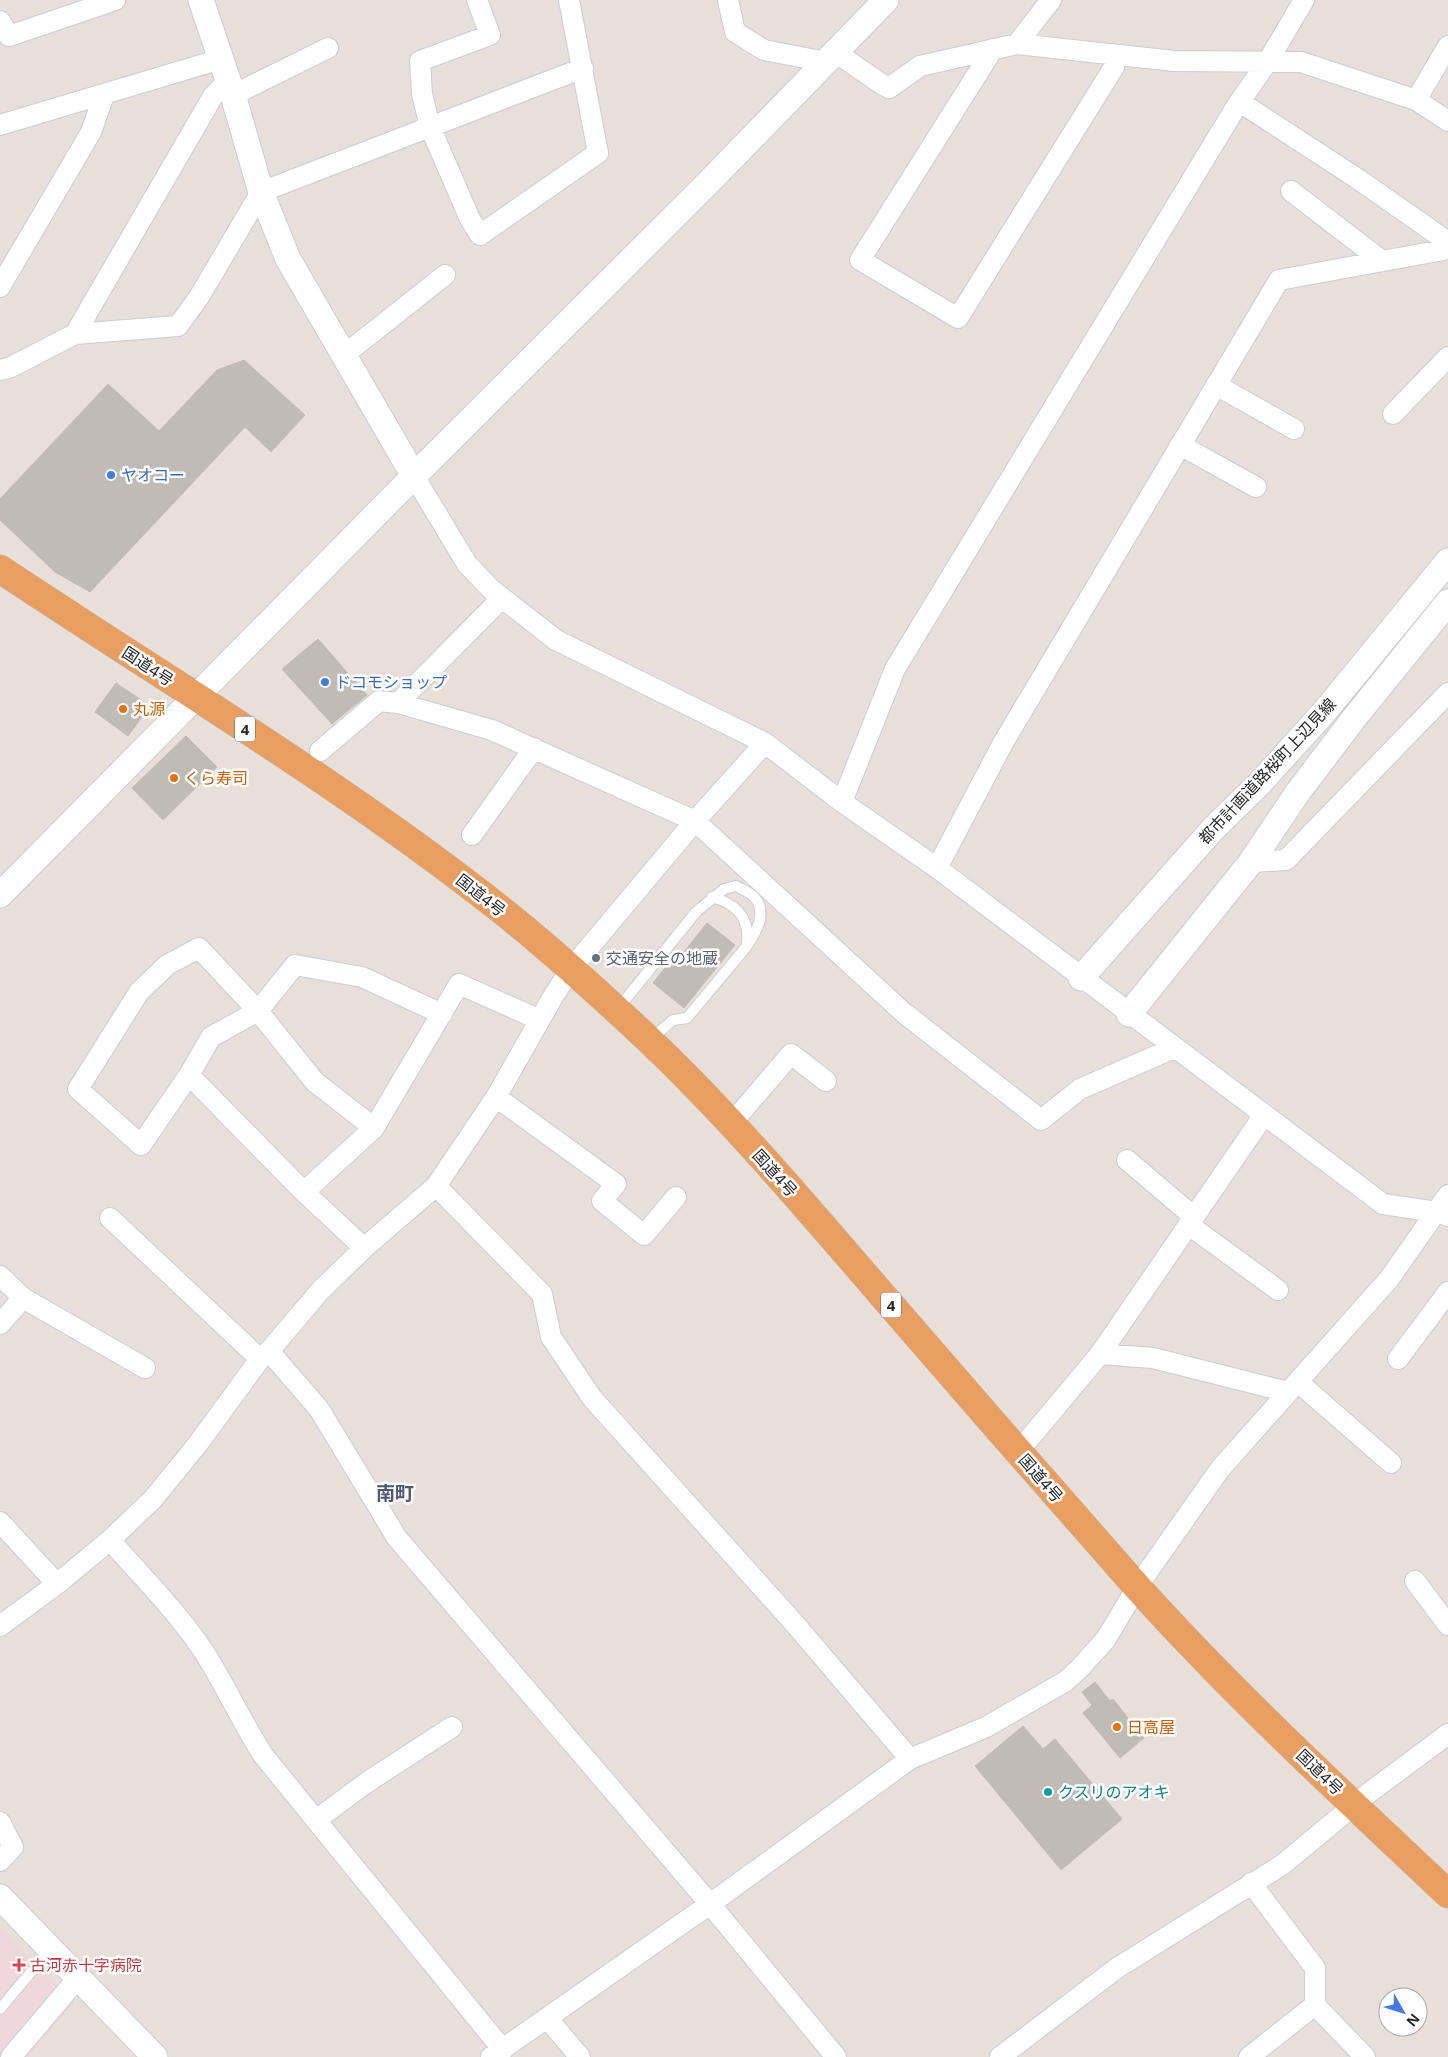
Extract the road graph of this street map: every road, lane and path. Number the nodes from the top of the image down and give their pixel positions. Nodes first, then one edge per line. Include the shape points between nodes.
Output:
1 (115, 0) edge
2 (201, 0) edge
3 (477, 0) edge
4 (570, 0) edge
5 (728, 0) edge
6 (886, 0) edge
7 (1051, 0) edge
8 (1304, 0) edge
9 (0, 21) edge
10 (1018, 44) junction
11 (1448, 46) edge
12 (328, 48) dead end
13 (993, 49) junction
14 (830, 57) junction
15 (1268, 61) junction
16 (1114, 67) dead end
17 (583, 68) junction
18 (228, 78) junction
19 (104, 95) junction
20 (1416, 100) junction
21 (1240, 102) junction
22 (1448, 121) edge
23 (0, 125) edge
24 (430, 126) junction
25 (261, 192) junction
26 (1291, 192) dead end
27 (1448, 242) edge
28 (1448, 249) edge
29 (1382, 261) junction
30 (445, 275) dead end
31 (0, 287) edge
32 (75, 334) junction
33 (344, 355) junction
34 (1448, 357) edge
35 (0, 370) edge
36 (1216, 385) junction
37 (1393, 414) dead end
38 (1294, 429) dead end
39 (1180, 445) junction
40 (414, 476) junction
41 (1256, 488) dead end
42 (1448, 561) edge
43 (0, 569) edge
44 (502, 598) junction
45 (1448, 602) edge
46 (1448, 693) edge
47 (195, 697) junction
48 (398, 703) junction
49 (765, 743) junction
50 (534, 748) junction
51 (320, 751) dead end
52 (842, 802) junction
53 (695, 821) junction
54 (472, 835) dead end
55 (1251, 862) junction
56 (937, 868) junction
57 (0, 895) edge
58 (712, 897) junction
59 (747, 946) junction
60 (571, 969) junction
61 (1081, 978) junction
62 (616, 1010) junction
63 (258, 1011) junction
64 (442, 1014) junction
65 (1129, 1014) junction
66 (540, 1020) junction
67 (649, 1040) junction
68 (1174, 1048) junction
69 (189, 1075) junction
70 (826, 1081) dead end
71 (496, 1096) junction
72 (1264, 1115) junction
73 (731, 1124) junction
74 (374, 1128) junction
75 (1127, 1160) dead end
76 (436, 1186) junction
77 (304, 1192) junction
78 (1448, 1195) edge
79 (676, 1197) dead end
80 (1442, 1214) edge
81 (110, 1218) dead end
82 (1192, 1221) junction
83 (364, 1248) junction
84 (0, 1276) edge
85 (1278, 1290) dead end
86 (1448, 1292) edge
87 (23, 1298) junction
88 (0, 1324) edge
89 (1100, 1354) junction
90 (265, 1355) junction
91 (1398, 1359) dead end
92 (145, 1368) dead end
93 (1293, 1387) junction
94 (1017, 1450) junction
95 (1391, 1464) dead end
96 (0, 1522) edge
97 (110, 1540) junction
98 (1415, 1581) dead end
99 (57, 1584) junction
100 (1137, 1586) junction
101 (1448, 1625) edge
102 (0, 1626) edge
103 (452, 1727) dead end
104 (1448, 1734) edge
105 (910, 1759) junction
106 (1354, 1805) junction
107 (316, 1820) junction
108 (0, 1822) edge
109 (0, 1861) edge
110 (1251, 1883) junction
111 (1448, 1894) edge
112 (0, 1897) edge
113 (710, 1904) junction
114 (31, 1972) dead end
115 (77, 1978) junction
116 (1315, 2005) junction
117 (0, 2009) edge
118 (547, 2018) junction
119 (497, 2053) edge
120 (11, 2057) edge
121 (155, 2057) edge
122 (580, 2057) edge
123 (836, 2057) edge
124 (1000, 2057) edge
125 (1249, 2057) edge
126 (1365, 2057) edge

1 - 9 street via 9,36
2 - 18 street
3 - 24 street via 490,35 420,60 422,94
4 - 17 street
5 - 14 street via 735,32 764,50
6 - 14 street
7 - 10 street
8 - 15 street
10 - 13 street
10 - 15 street via 1174,61
11 - 20 street
12 - 18 street
13 - 14 street via 920,66 890,88
13 - 16 street via 860,260 958,318
14 - 40 street
15 - 20 street via 1301,62
15 - 21 street
17 - 24 street
17 - 24 street via 598,153 480,235
18 - 19 street
18 - 25 street
18 - 32 street via 212,96
19 - 23 street
19 - 31 street via 91,132
20 - 22 street
21 - 27 street
21 - 52 street via 895,669
24 - 25 street
25 - 32 street via 199,297 178,326
25 - 33 street via 288,259
26 - 29 street
28 - 29 street
29 - 36 street via 1279,280
30 - 33 street
32 - 35 street
33 - 40 street
34 - 37 street
36 - 38 street
36 - 39 street
39 - 41 street
39 - 56 street via 1003,743
40 - 44 street via 467,564
40 - 47 street
42 - 61 street, 都市計画道路桜町上辺見線 via 1325,711 1213,829
43 - 47 highway, 国道4号 / 4
44 - 48 street
44 - 49 street via 556,640
45 - 55 street, 都市計画道路桜町上辺見線 via 1304,784
46 - 55 street via 1286,860
47 - 57 street
47 - 60 highway, 国道4号 / 4 via 393,829 500,909
48 - 50 street via 492,730
48 - 51 street via 379,701
49 - 52 street
49 - 53 street
50 - 53 street
50 - 54 street
52 - 56 street
53 - 60 street
53 - 68 street via 904,1013 1041,1120 1080,1089
55 - 65 street, 都市計画道路桜町上辺見線
56 - 61 street
58 - 59 lane via 723,900 745,918 749,931
58 - 59 lane via 736,886 754,897 761,909 760,922
58 - 62 lane
59 - 67 lane via 687,1018 673,1020
60 - 62 highway, 国道4号 / 4
60 - 66 street
61 - 65 street
62 - 67 highway, 国道4号 / 4
63 - 64 street via 295,965 362,977
63 - 69 street via 211,1036
63 - 69 street via 199,948 167,965 139,992 78,1089 142,1145
63 - 74 street via 316,1082
64 - 66 street via 459,984
64 - 74 street
65 - 68 street
66 - 71 street
67 - 73 highway, 国道4号 / 4
68 - 72 street
69 - 77 street
70 - 73 street via 791,1054
71 - 76 street
71 - 79 street via 616,1184 602,1201 644,1235
72 - 80 street via 1383,1204
72 - 82 street
73 - 94 highway, 国道4号 / 4
74 - 77 street
75 - 82 street
76 - 83 street
76 - 105 street via 542,1294 551,1337 592,1398 794,1623
77 - 83 street
78 - 80 street
80 - 93 street
81 - 90 street
82 - 85 street
82 - 89 street
83 - 90 street via 320,1291
84 - 87 street
86 - 91 street
87 - 88 street
87 - 92 street
89 - 93 street via 1153,1358
89 - 94 street
90 - 97 street via 153,1499
90 - 113 street via 320,1409 397,1538
93 - 95 street
93 - 100 street via 1220,1469
94 - 100 highway, 国道4号 / 4
96 - 99 street
97 - 99 street
97 - 107 street via 187,1629 206,1655 263,1755
98 - 101 street
99 - 102 street
100 - 105 street via 1106,1639 1066,1681 986,1727
100 - 106 highway, 国道4号 / 4 via 1237,1692
103 - 107 street
104 - 106 street
105 - 113 street
106 - 110 street via 1282,1866
106 - 111 highway, 国道4号 / 4
107 - 119 street
108 - 109 street via 13,1847
110 - 116 street via 1315,1968
110 - 124 street via 1117,1968
112 - 115 street
113 - 118 street
113 - 123 street
114 - 117 lane
115 - 120 street
115 - 121 street
116 - 125 street
116 - 126 street
118 - 119 street
118 - 122 street

